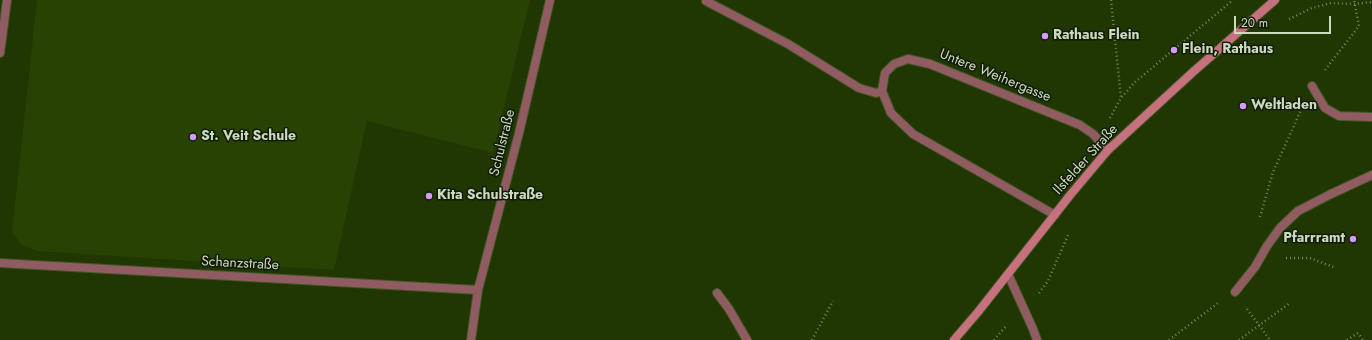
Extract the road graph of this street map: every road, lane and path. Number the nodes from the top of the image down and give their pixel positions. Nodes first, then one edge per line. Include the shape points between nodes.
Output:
1 (7, 0) edge
2 (550, 0) edge
3 (1111, 0) edge
4 (1233, 0) edge
5 (1354, 0) edge
6 (706, 1) dead end
7 (1274, 1) edge
8 (1372, 2) edge
9 (1354, 4) junction
10 (1, 44) edge
11 (0, 54) edge
12 (1312, 86) junction
13 (882, 91) junction
14 (1121, 98) junction
15 (1372, 117) edge
16 (1097, 139) junction
17 (1108, 150) junction
18 (1372, 175) edge
19 (1055, 215) junction
20 (1259, 223) dead end
21 (1069, 231) dead end
22 (0, 263) edge
23 (1255, 267) junction
24 (1336, 268) dead end
25 (1008, 274) junction
26 (478, 290) junction
27 (1235, 292) junction
28 (717, 293) dead end
29 (833, 301) dead end
30 (1290, 303) dead end
31 (1023, 307) junction
32 (1259, 325) junction
33 (470, 340) edge
34 (747, 340) edge
35 (812, 340) edge
36 (954, 340) edge
37 (994, 340) edge
38 (1037, 340) edge
39 (1169, 340) edge
40 (1239, 340) edge
41 (1270, 340) edge
42 (1347, 340) edge
43 (1363, 340) edge

1 - 10 street
2 - 26 street, Schulstraße
3 - 14 path
4 - 14 path via 1144,73
5 - 9 path
6 - 13 street via 788,44 859,88 876,93
7 - 9 path via 1289,20 1312,8 1331,3
7 - 17 main road, Ilsfelder Straße
8 - 9 path
9 - 12 path via 1359,26
10 - 11 street
12 - 15 street via 1325,108 1340,116
12 - 20 path via 1273,172
13 - 16 street, Untere Weihergasse via 885,73 894,64 908,59 930,64 1080,125
13 - 19 street via 891,113 913,134
14 - 16 path
16 - 17 street, Untere Weihergasse
17 - 19 main road, Ilsfelder Straße
18 - 23 street via 1298,211 1280,228
19 - 25 main road, Ilsfelder Straße
21 - 31 path via 1048,281
22 - 26 street, Schanzstraße
23 - 24 path via 1279,258 1310,258
23 - 27 street
25 - 31 street
25 - 36 main road, Ilsfelder Straße
26 - 33 street, Schulstraße
27 - 32 path
27 - 39 path
28 - 34 street
29 - 35 path
30 - 32 path
31 - 37 path
31 - 38 street
32 - 40 path
32 - 41 path
42 - 43 path via 1358,333

